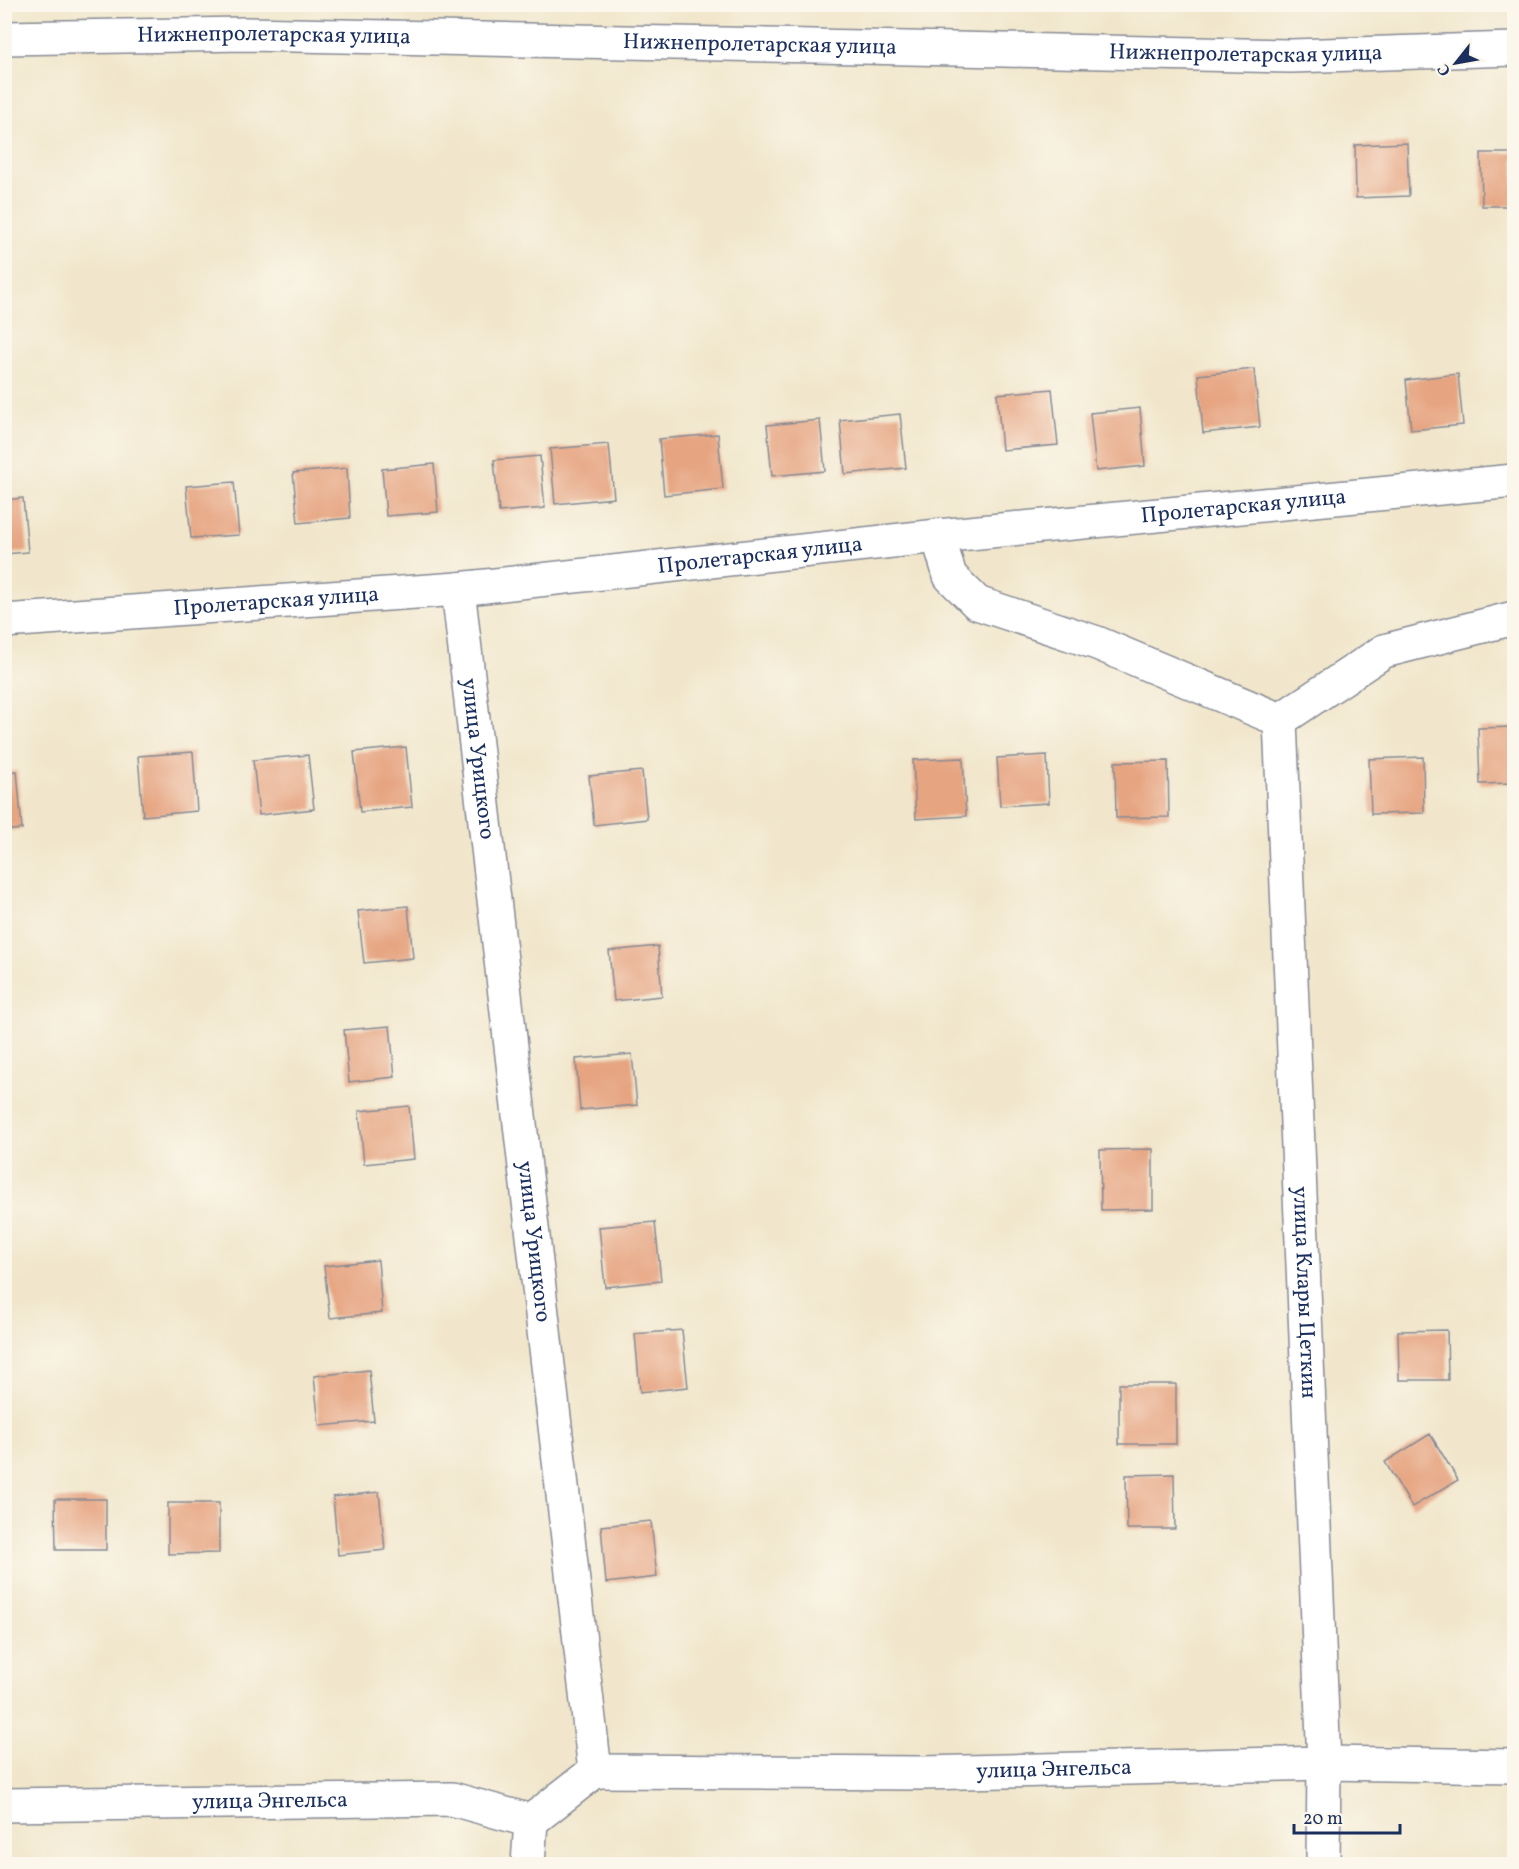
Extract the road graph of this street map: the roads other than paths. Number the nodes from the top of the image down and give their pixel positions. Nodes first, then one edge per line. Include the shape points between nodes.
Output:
1 (4, 38) edge
2 (1515, 49) edge
3 (1515, 481) edge
4 (938, 537) junction
5 (458, 589) junction
6 (1515, 618) edge
7 (4, 621) edge
8 (1280, 720) junction
9 (1324, 1763) junction
10 (1515, 1766) edge
11 (595, 1771) junction
12 (4, 1805) edge
13 (531, 1821) junction
14 (528, 1864) edge
15 (1323, 1864) edge

1 - 2 street, Нижнепролетарская улица via 245,34 1291,56
3 - 4 street, Пролетарская улица
4 - 5 street, Пролетарская улица
4 - 8 street via 950,576 977,603 1097,643
5 - 7 street, Пролетарская улица
5 - 11 street, улица Урицкого
6 - 8 street via 1384,651
8 - 9 street, улица Клары Цеткин
9 - 10 street, улица Энгельса
9 - 11 street, улица Энгельса via 924,1773
9 - 15 street, улица Клары Цеткин
11 - 13 street
12 - 13 street, улица Энгельса via 452,1799
13 - 14 street

